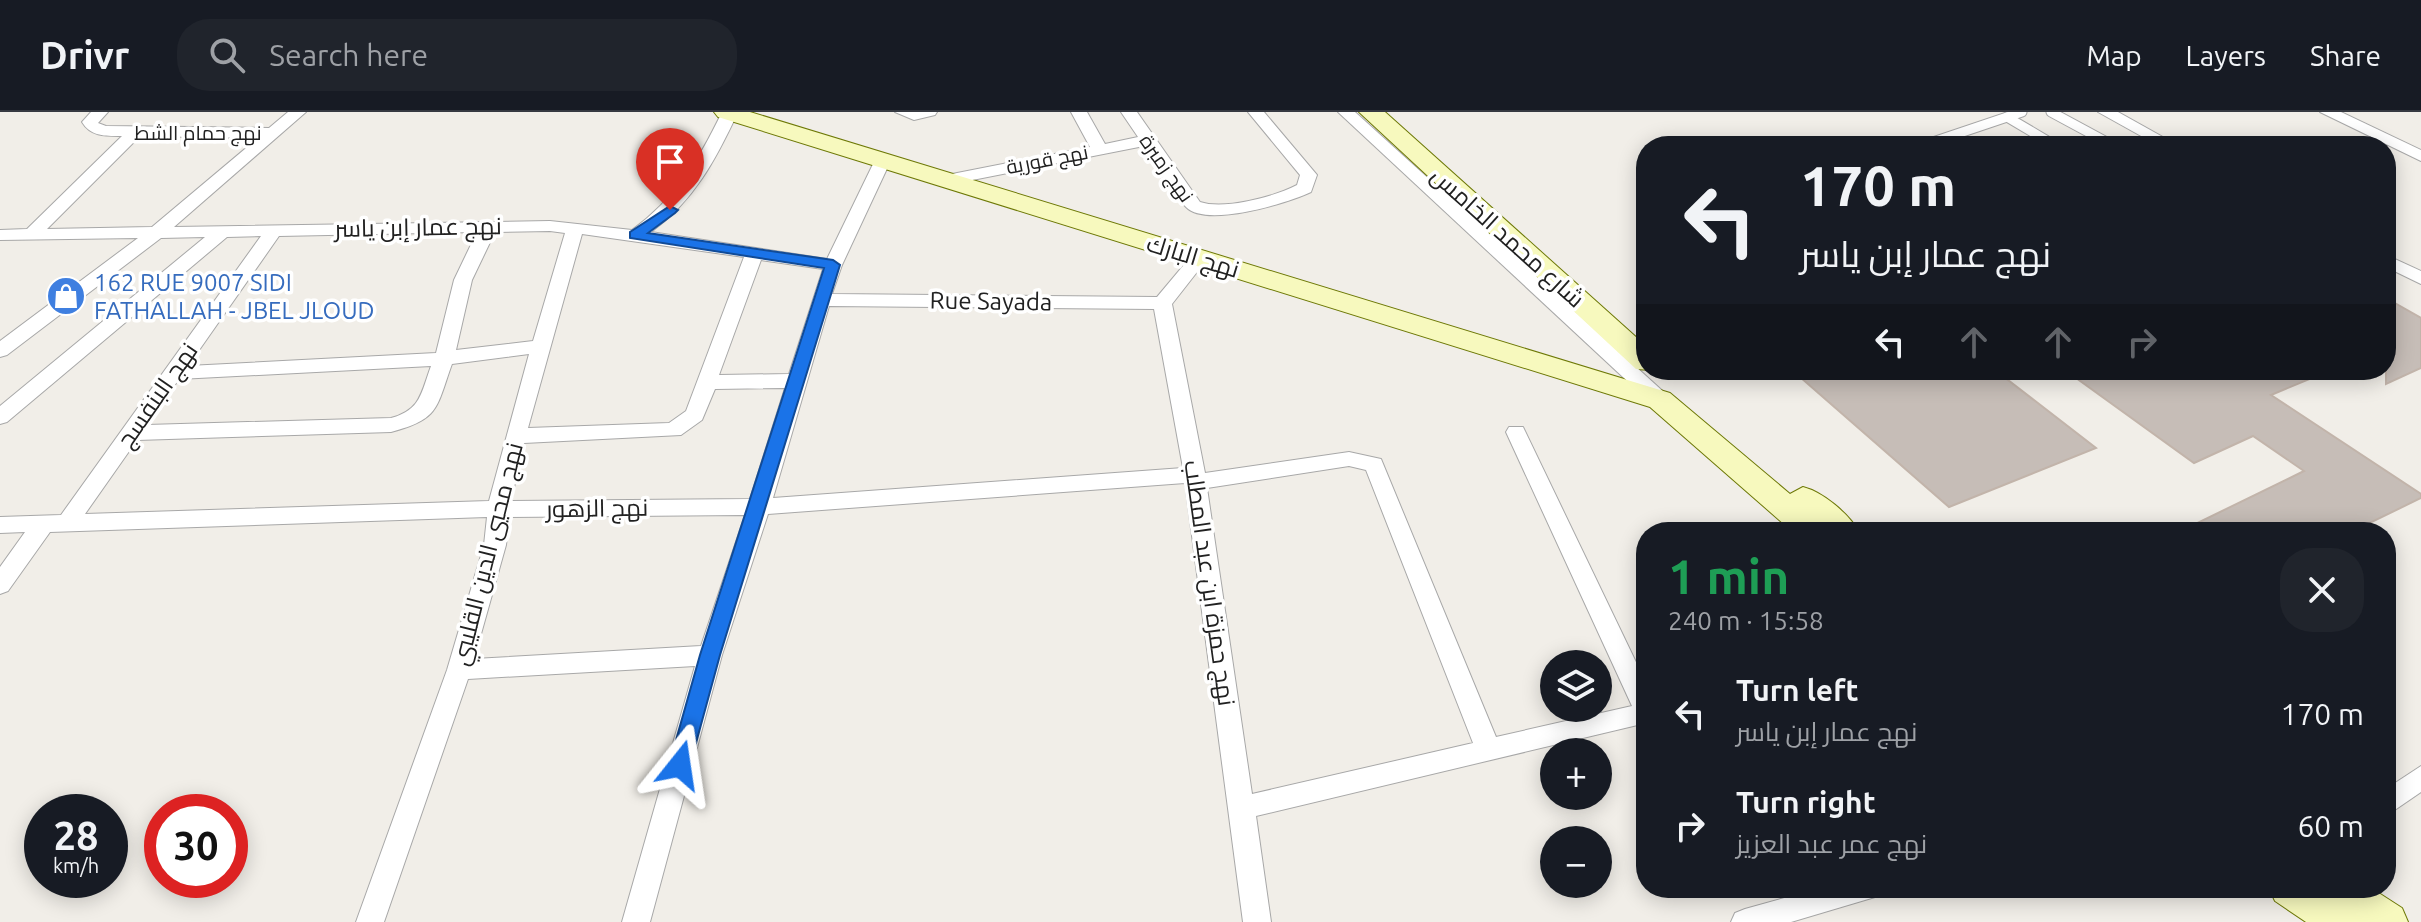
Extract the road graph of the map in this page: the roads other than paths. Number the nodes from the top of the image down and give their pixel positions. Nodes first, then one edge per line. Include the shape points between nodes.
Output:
1 (100, 112) edge
2 (298, 112) edge
3 (729, 112) edge
4 (929, 112) edge
5 (1079, 112) edge
6 (1129, 112) edge
7 (1256, 112) edge
8 (1346, 112) edge
9 (1371, 112) edge
10 (2022, 112) edge
11 (2051, 112) edge
12 (2106, 112) edge
13 (2328, 112) edge
14 (904, 113) edge
15 (2007, 117) junction
16 (135, 132) junction
17 (275, 133) junction
18 (1951, 136) edge
19 (2039, 136) edge
20 (2095, 136) edge
21 (2152, 136) edge
22 (2379, 136) edge
23 (1148, 140) junction
24 (2396, 144) edge
25 (1100, 149) junction
26 (2421, 156) edge
27 (883, 160) junction
28 (947, 180) junction
29 (489, 226) junction
30 (575, 227) junction
31 (274, 230) junction
32 (223, 231) junction
33 (157, 232) junction
34 (32, 234) junction
35 (0, 235) edge
36 (636, 235) junction
37 (754, 253) junction
38 (1199, 258) junction
39 (833, 265) junction
40 (2396, 265) edge
41 (2421, 278) edge
42 (821, 300) junction
43 (1162, 303) junction
44 (541, 346) junction
45 (0, 351) edge
46 (1636, 353) edge
47 (444, 358) junction
48 (1636, 367) edge
49 (173, 373) junction
50 (1636, 379) edge
51 (797, 381) junction
52 (710, 382) junction
53 (1657, 385) edge
54 (0, 417) edge
55 (1516, 432) dead end
56 (131, 433) junction
57 (516, 436) junction
58 (1194, 478) junction
59 (759, 507) junction
60 (498, 509) junction
61 (68, 522) junction
62 (1803, 522) edge
63 (1830, 522) edge
64 (43, 524) junction
65 (0, 525) edge
66 (0, 585) edge
67 (710, 655) junction
68 (459, 670) junction
69 (1636, 690) edge
70 (1636, 714) edge
71 (1489, 751) junction
72 (2421, 777) edge
73 (2396, 796) edge
74 (1242, 808) junction
75 (1792, 898) edge
76 (2304, 898) edge
77 (2358, 898) edge
78 (2383, 909) edge
79 (370, 922) edge
80 (636, 922) edge
81 (1257, 922) edge
82 (1745, 922) edge
83 (2340, 922) edge

1 - 16 street, نهج حمام الشط via 90,122 93,127
2 - 17 street
3 - 27 street, نهج البارك
3 - 36 street via 686,195
4 - 14 street
5 - 25 street
6 - 23 street, نهج زمبرة
7 - 23 street, نهج زمبرة via 1309,175 1299,193 1213,212 1194,206
8 - 48 street
9 - 46 street, شارع محمد الخامس
10 - 15 lane
11 - 20 lane
12 - 21 street
13 - 22 street
15 - 18 lane
15 - 19 lane
16 - 17 street, نهج حمام الشط
16 - 34 street
17 - 33 street
23 - 25 street, نهج قورية
24 - 26 street
25 - 28 street, نهج قورية
27 - 28 street, نهج البارك
27 - 39 street
28 - 38 street, نهج البارك
29 - 30 street, نهج عمار إبن ياسر
29 - 31 street, نهج عمار إبن ياسر
29 - 47 street via 463,280
30 - 36 street, نهج عمار إبن ياسر
30 - 44 street, نهج محيي الدين القليبي
31 - 32 street, نهج عمار إبن ياسر
31 - 49 street, نهج البنفسج
32 - 33 street, نهج عمار إبن ياسر
32 - 54 street
33 - 34 street, نهج عمار إبن ياسر
33 - 45 street
34 - 35 street, نهج عمار إبن ياسر
36 - 37 street, نهج عمار إبن ياسر
37 - 39 street, نهج عمار إبن ياسر
37 - 52 street
38 - 43 street
38 - 50 street, نهج البارك
39 - 42 street
40 - 41 street
42 - 43 street, Rue Sayada
42 - 51 street
43 - 58 street, نهج حمزة ابن عبد المطلب
44 - 47 street
44 - 57 street, نهج محيي الدين القليبي
47 - 49 street
47 - 56 street via 425,409 398,424
49 - 56 street, نهج البنفسج
51 - 52 street
51 - 59 street
52 - 57 street via 695,415 674,430
53 - 62 street
53 - 63 street
55 - 69 street
56 - 61 street, نهج البنفسج
57 - 60 street, نهج محيي الدين القليبي
58 - 59 street, نهج الزهور
58 - 71 street, نهج الزهور via 1349,459 1374,464
58 - 74 street, نهج حمزة ابن عبد المطلب
59 - 60 street, نهج الزهور
59 - 67 street
60 - 61 street, نهج الزهور
60 - 68 street, نهج محيي الدين القليبي via 495,545
61 - 64 street, نهج الزهور
64 - 65 street, نهج الزهور
64 - 66 street
67 - 68 street
67 - 80 street
68 - 79 street, نهج محيي الدين القليبي
70 - 71 street
71 - 74 street
72 - 73 street
74 - 81 street, نهج حمزة ابن عبد المطلب
75 - 82 street
76 - 83 street
77 - 78 street

